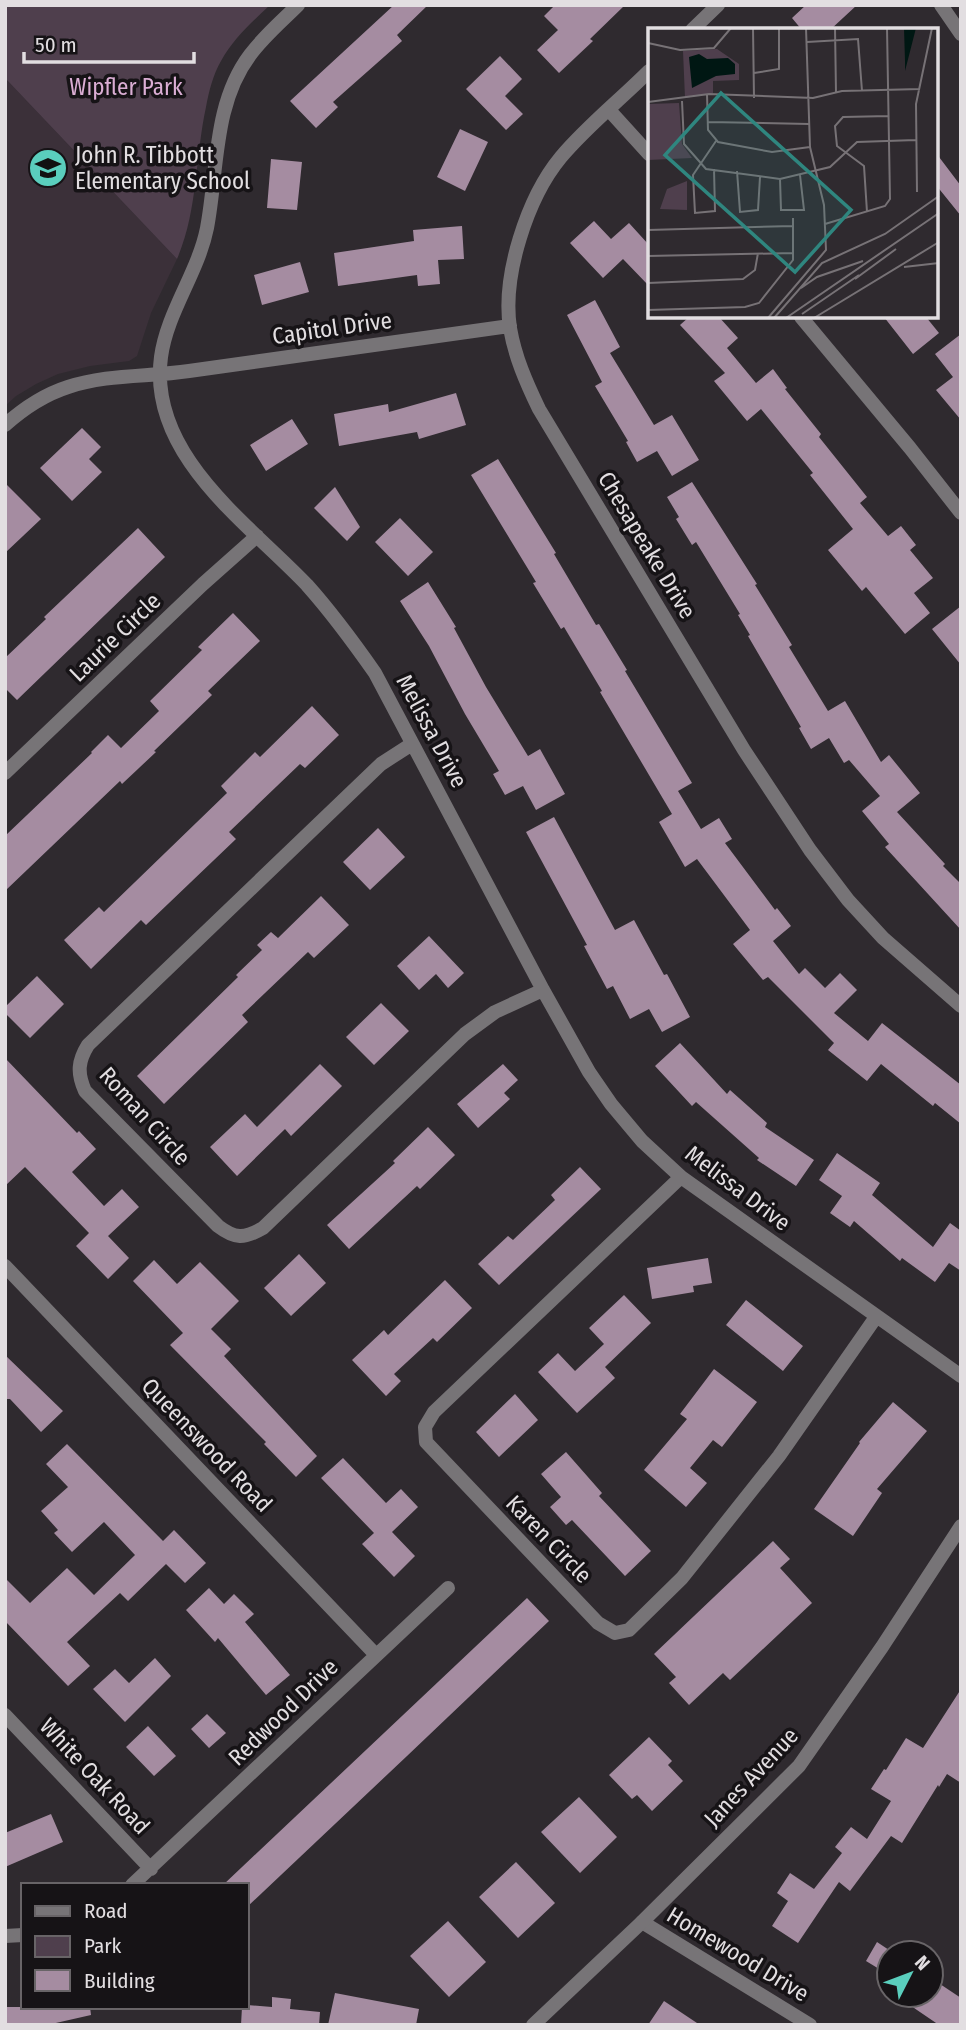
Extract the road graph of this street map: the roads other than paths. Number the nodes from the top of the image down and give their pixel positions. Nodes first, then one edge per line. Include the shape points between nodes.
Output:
1 (298, 5) edge
2 (718, 5) edge
3 (940, 5) edge
4 (694, 28) edge
5 (961, 34) edge
6 (648, 72) edge
7 (609, 110) junction
8 (648, 153) edge
9 (802, 318) edge
10 (510, 326) junction
11 (160, 375) junction
12 (5, 425) edge
13 (961, 513) edge
14 (257, 536) junction
15 (412, 744) junction
16 (5, 773) edge
17 (543, 990) junction
18 (961, 1006) edge
19 (681, 1177) junction
20 (5, 1266) edge
21 (876, 1317) junction
22 (961, 1376) edge
23 (961, 1526) edge
24 (448, 1588) dead end
25 (376, 1655) junction
26 (5, 1714) edge
27 (151, 1869) junction
28 (134, 1883) edge
29 (642, 1922) junction
30 (533, 2025) edge
31 (810, 2025) edge

1 - 11 street, Melissa Drive via 250,55 229,90 206,230 166,336
2 - 4 street
3 - 5 street
6 - 7 street, Chesapeake Drive
7 - 8 street
7 - 10 street, Chesapeake Drive via 559,159 536,197 515,256
9 - 13 street
10 - 11 street, Capitol Drive
10 - 18 street, Chesapeake Drive via 523,375 539,409 744,750 810,850 883,938
11 - 12 street via 70,386 42,397
11 - 14 street, Melissa Drive via 165,410 187,461
14 - 15 street, Melissa Drive via 346,632 375,673
14 - 16 street, Laurie Circle
15 - 17 street, Melissa Drive
15 - 17 street, Roman Circle via 381,764 88,1045 79,1068 85,1091 218,1226 229,1235 243,1237 263,1228 465,1034 495,1012
17 - 19 street, Melissa Drive via 611,1104
19 - 21 street, Melissa Drive
19 - 21 street, Karen Circle via 434,1412 425,1427 426,1442 598,1623 615,1633 629,1630 682,1578 779,1456
20 - 25 street, Queenswood Road
21 - 22 street, Melissa Drive
23 - 29 street, Janes Avenue via 799,1766
24 - 25 street, Redwood Drive
25 - 27 street, Redwood Drive
26 - 27 street, White Oak Road
27 - 28 street, Redwood Drive
29 - 30 street, Janes Avenue
29 - 31 street, Homewood Drive

